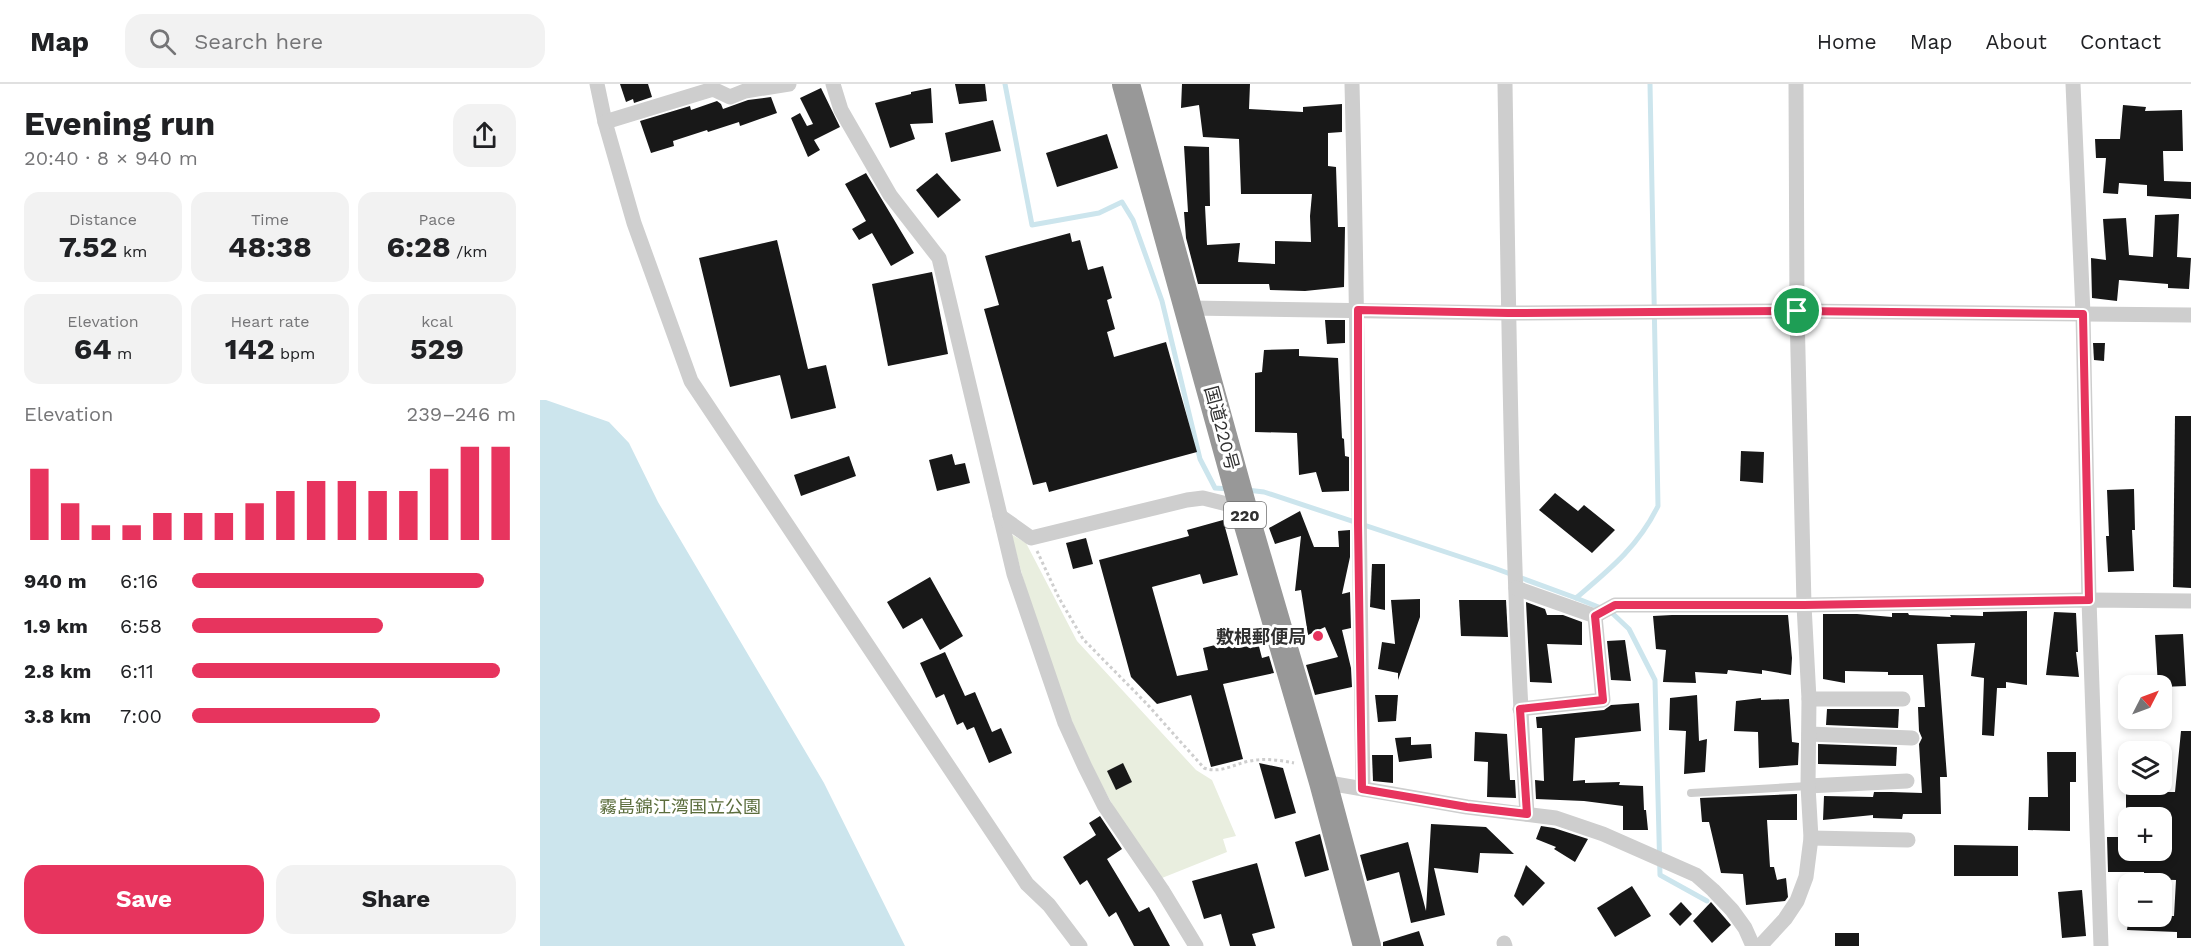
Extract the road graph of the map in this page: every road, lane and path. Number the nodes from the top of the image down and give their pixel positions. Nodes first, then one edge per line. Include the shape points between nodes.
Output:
1 (597, 84) edge
2 (789, 84) edge
3 (833, 84) edge
4 (1126, 84) edge
5 (1352, 84) edge
6 (1505, 84) edge
7 (1796, 84) edge
8 (2073, 84) edge
9 (605, 122) junction
10 (1190, 308) junction
11 (1358, 310) junction
12 (1797, 311) junction
13 (1508, 313) junction
14 (2083, 314) junction
15 (2191, 315) edge
16 (1243, 508) junction
17 (1000, 516) junction
18 (1031, 538) junction
19 (1516, 588) junction
20 (2089, 600) junction
21 (2191, 601) edge
22 (1804, 605) junction
23 (1595, 616) junction
24 (1809, 699) junction
25 (1903, 699) dead end
26 (1520, 709) junction
27 (1809, 734) junction
28 (1912, 738) dead end
29 (1321, 775) junction
30 (1907, 781) dead end
31 (1808, 786) junction
32 (1362, 789) junction
33 (1691, 793) dead end
34 (1527, 814) junction
35 (1811, 838) junction
36 (1908, 840) dead end
37 (1080, 946) edge
38 (1196, 946) edge
39 (1367, 946) edge
40 (1753, 946) edge
41 (1760, 946) edge
42 (2101, 946) edge

1 - 9 street
2 - 9 street via 730,97 713,89
3 - 17 street via 841,110 890,195 939,258
4 - 10 highway, 国道220号 / 220
5 - 11 street
6 - 13 street
7 - 12 street
8 - 14 street
9 - 37 street via 634,223 692,381 1027,884 1049,905
10 - 11 street
10 - 16 highway, 国道220号 / 220
11 - 13 street
11 - 32 street
12 - 13 street
12 - 14 street
12 - 22 street
13 - 19 street
14 - 15 street
14 - 20 street
16 - 18 street via 1203,498 1187,500
16 - 29 highway, 国道220号 / 220
17 - 18 street
17 - 38 street via 1014,574 1051,684 1085,767 1104,805
18 - 29 path via 1083,639 1204,768 1214,772 1270,759
19 - 23 street
19 - 26 street
20 - 21 street
20 - 22 street
20 - 42 street
22 - 23 street via 1615,605
22 - 24 street
23 - 26 street via 1603,700
24 - 25 street
24 - 27 street
26 - 34 street
27 - 28 street
27 - 31 street
29 - 32 street
29 - 39 highway, 国道220号 / 220
30 - 31 street
31 - 33 lane
31 - 35 street
32 - 34 street
34 - 40 street via 1557,818 1603,834 1696,875 1732,910
35 - 36 street
35 - 41 street via 1806,877 1797,902

